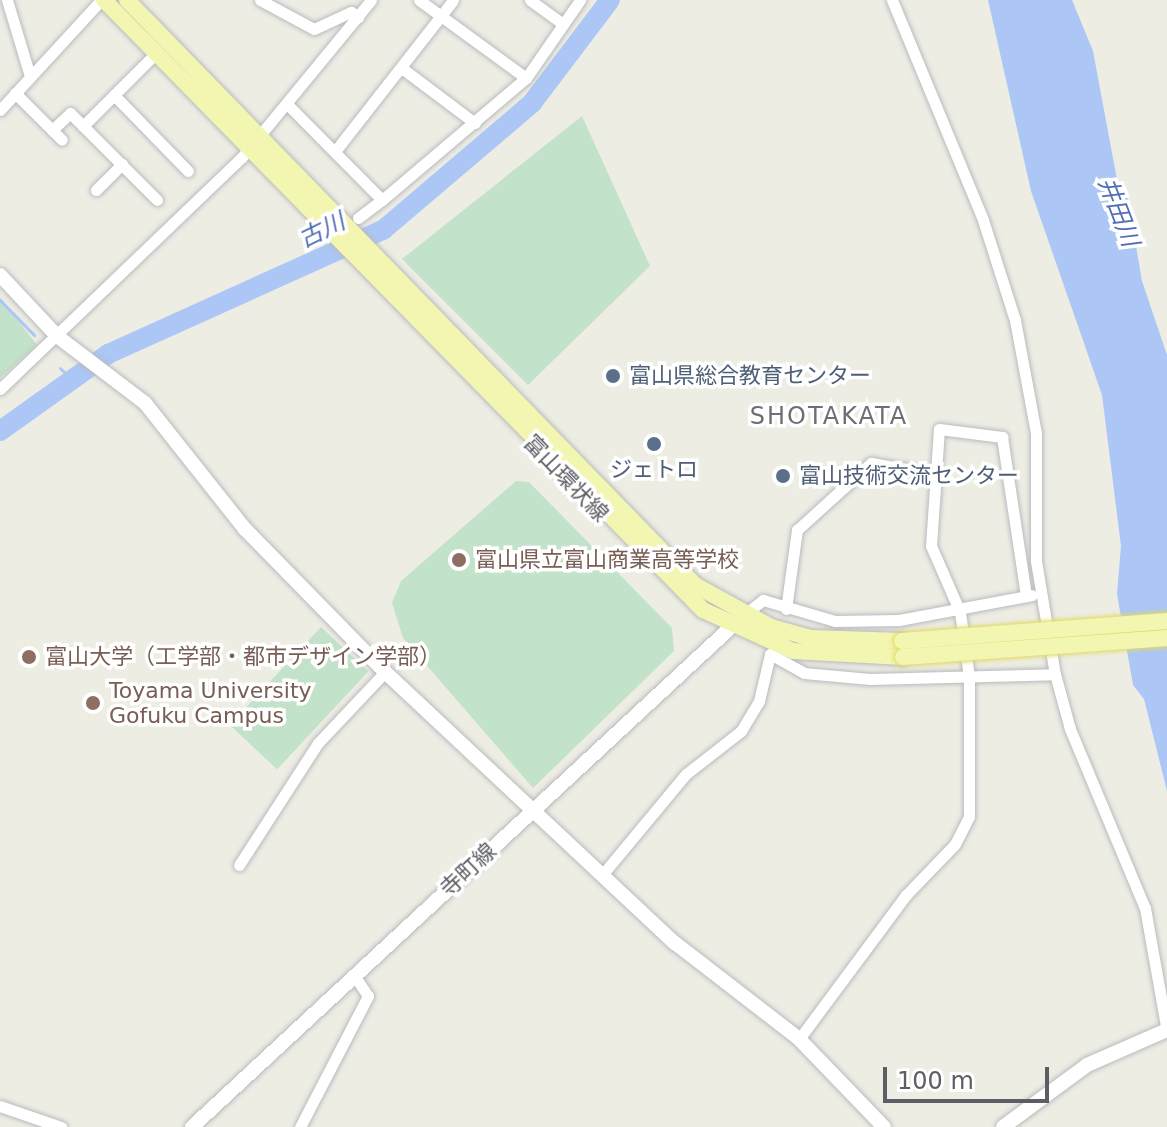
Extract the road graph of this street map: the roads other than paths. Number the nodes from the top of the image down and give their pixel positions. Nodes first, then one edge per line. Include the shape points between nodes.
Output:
1 (102, 0) edge
2 (127, 0) edge
3 (260, 0) edge
4 (371, 0) edge
5 (419, 0) edge
6 (453, 0) edge
7 (530, 0) edge
8 (580, 0) edge
9 (892, 0) edge
10 (4, 1) edge
11 (442, 16) junction
12 (358, 17) junction
13 (563, 24) junction
14 (156, 53) junction
15 (403, 69) junction
16 (30, 76) junction
17 (526, 78) junction
18 (15, 93) junction
19 (114, 95) junction
20 (287, 104) junction
21 (0, 110) edge
22 (475, 123) junction
23 (83, 126) junction
24 (52, 130) junction
25 (62, 140) dead end
26 (256, 143) junction
27 (336, 150) junction
28 (122, 164) junction
29 (188, 171) dead end
30 (96, 190) dead end
31 (157, 200) dead end
32 (382, 200) junction
33 (346, 228) junction
34 (369, 263) junction
35 (0, 275) edge
36 (62, 340) junction
37 (0, 389) edge
38 (935, 474) junction
39 (1041, 593) junction
40 (1026, 596) junction
41 (786, 609) junction
42 (960, 612) junction
43 (745, 614) junction
44 (1167, 621) edge
45 (730, 628) junction
46 (1167, 638) edge
47 (903, 649) junction
48 (385, 672) junction
49 (1055, 674) junction
50 (969, 677) junction
51 (531, 810) junction
52 (239, 865) dead end
53 (602, 875) junction
54 (354, 975) junction
55 (1167, 1030) edge
56 (799, 1039) junction
57 (0, 1106) edge
58 (61, 1127) edge
59 (192, 1127) edge
60 (300, 1127) edge
61 (884, 1127) edge
62 (1003, 1127) edge

1 - 14 main road, 富山環状線
1 - 16 street
2 - 26 main road, 富山環状線
3 - 12 street via 306,28 325,28 351,12
4 - 12 street
5 - 11 street
6 - 11 street
7 - 13 street
8 - 13 street
9 - 39 street via 983,220 1015,320 1036,433
10 - 16 street
11 - 15 street
11 - 17 street
12 - 20 street
13 - 17 street
14 - 19 street
14 - 26 main road, 富山環状線
15 - 22 street
15 - 27 street
16 - 18 street
17 - 22 street
18 - 21 street
18 - 24 street
19 - 23 street
19 - 29 street
20 - 26 street
20 - 27 street
22 - 32 street
23 - 24 street via 70,113
23 - 28 street
24 - 25 street
26 - 33 main road, 富山環状線
26 - 36 street
27 - 32 street
28 - 30 street
28 - 31 street
32 - 33 street
33 - 34 main road, 富山環状線
34 - 43 main road, 富山環状線 via 667,561
34 - 45 main road, 富山環状線 via 658,572
35 - 36 street
36 - 37 street
36 - 48 street via 145,403 245,529
38 - 40 street via 939,429 1002,437
38 - 41 street via 871,463 797,530
38 - 42 street via 931,546
39 - 40 street
39 - 49 street
40 - 42 street
41 - 42 street via 835,621
41 - 43 street via 763,600
42 - 50 street
43 - 45 street, 寺町線
43 - 47 main road, 富山環状線 via 811,638
44 - 47 main road, 富山環状線, bridge
45 - 47 main road, 富山環状線 via 793,651
45 - 51 street, 寺町線
46 - 47 main road, 富山環状線, bridge
48 - 51 street
48 - 52 street via 318,743
49 - 50 street
49 - 55 street via 1070,729 1145,908
50 - 53 street via 804,673 770,654 759,701 741,731 686,774
50 - 56 street via 966,829 871,939
51 - 53 street
51 - 54 street, 寺町線
53 - 56 street
54 - 59 street, 寺町線
54 - 60 street via 368,996
55 - 62 street via 1087,1065
56 - 61 street
57 - 58 street

